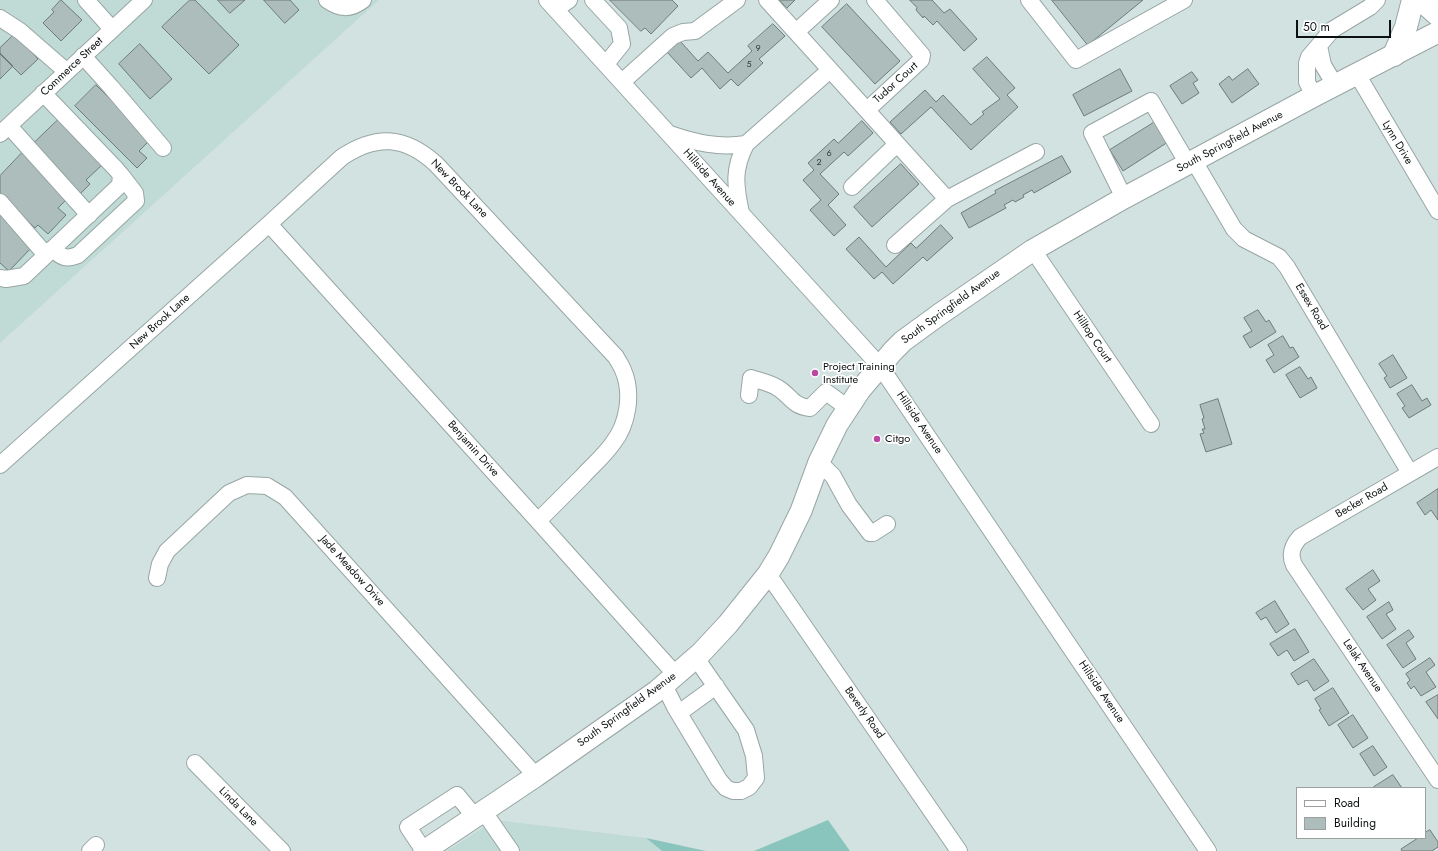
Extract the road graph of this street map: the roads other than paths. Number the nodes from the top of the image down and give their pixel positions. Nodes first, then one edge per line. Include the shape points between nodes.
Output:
1 (86, 0) edge
2 (327, 0) edge
3 (363, 0) edge
4 (569, 0) edge
5 (593, 0) edge
6 (737, 0) edge
7 (767, 0) edge
8 (831, 0) edge
9 (875, 0) edge
10 (1029, 0) edge
11 (1184, 0) edge
12 (1377, 0) edge
13 (1413, 0) edge
14 (1427, 0) edge
15 (138, 2) edge
16 (552, 5) edge
17 (1438, 14) edge
18 (0, 18) edge
19 (112, 29) junction
20 (796, 32) junction
21 (1438, 32) edge
22 (1319, 46) junction
23 (1394, 55) junction
24 (83, 56) junction
25 (606, 64) junction
26 (830, 70) junction
27 (66, 71) junction
28 (1357, 74) junction
29 (622, 82) junction
30 (1335, 85) junction
31 (43, 93) junction
32 (1314, 96) junction
33 (866, 110) junction
34 (4, 130) edge
35 (668, 133) junction
36 (746, 144) junction
37 (897, 144) junction
38 (163, 148) dead end
39 (1036, 152) dead end
40 (1191, 162) junction
41 (121, 175) junction
42 (852, 187) dead end
43 (1124, 198) junction
44 (948, 199) junction
45 (0, 202) edge
46 (1438, 211) edge
47 (741, 214) junction
48 (89, 215) junction
49 (269, 224) junction
50 (895, 245) dead end
51 (1033, 250) junction
52 (49, 252) junction
53 (0, 278) edge
54 (880, 366) junction
55 (749, 395) dead end
56 (848, 408) junction
57 (1151, 424) dead end
58 (1438, 457) edge
59 (819, 462) junction
60 (0, 465) edge
61 (1410, 473) junction
62 (538, 521) junction
63 (887, 524) dead end
64 (1291, 550) joint
65 (768, 574) junction
66 (157, 578) dead end
67 (696, 658) junction
68 (670, 680) junction
69 (716, 686) junction
70 (679, 713) junction
71 (195, 763) dead end
72 (536, 776) junction
73 (1438, 780) edge
74 (479, 814) junction
75 (282, 851) edge
76 (424, 851) edge
77 (511, 851) edge
78 (959, 851) edge
79 (1208, 851) edge

1 - 19 street
2 - 3 street via 335,6 344,8
4 - 16 street
5 - 25 street via 619,28 622,44
6 - 29 street via 695,31 673,36
7 - 20 street, Tudor Court
8 - 20 street
9 - 33 street, Tudor Court via 922,55 921,60
10 - 11 street via 1076,60
12 - 22 street via 1332,30
13 - 23 highway via 1406,27
14 - 17 highway via 1429,7
15 - 19 street, Commerce Street
16 - 25 street, Hillside Avenue
18 - 27 street via 20,31
19 - 24 street, Commerce Street
20 - 26 street, Tudor Court
21 - 23 main road, South Springfield Avenue
22 - 30 street via 1323,65
22 - 32 street via 1307,64 1307,82
23 - 28 main road, South Springfield Avenue
24 - 27 street, Commerce Street
24 - 38 street
25 - 29 street, Hillside Avenue
26 - 33 street, Tudor Court
26 - 36 street
27 - 31 street, Commerce Street
28 - 30 main road, South Springfield Avenue
28 - 46 street, Lynn Drive
29 - 35 street, Hillside Avenue
30 - 32 main road, South Springfield Avenue
31 - 34 street, Commerce Street
31 - 41 street
32 - 40 main road, South Springfield Avenue
33 - 37 street, Tudor Court
34 - 48 street
35 - 36 street via 710,145
35 - 47 street, Hillside Avenue
36 - 47 street via 736,170
37 - 42 street
37 - 44 street, Tudor Court
39 - 44 street
40 - 43 main road, South Springfield Avenue
40 - 43 street, Essex Road via 1151,101 1145,104 1092,133
40 - 61 street, Essex Road via 1234,229 1244,240 1279,257 1287,267
41 - 48 street via 120,185
41 - 52 street via 135,193 136,201 78,255 63,258
43 - 51 main road, South Springfield Avenue
44 - 50 street
45 - 52 street
47 - 54 street, Hillside Avenue
48 - 52 street
49 - 60 street, New Brook Lane
49 - 62 street, Benjamin Drive
49 - 62 street, New Brook Lane via 342,157 356,148 381,141 410,146 424,153 436,164 616,356 626,377 628,394 627,411 622,427 603,455
51 - 54 main road, South Springfield Avenue via 922,326 903,341
51 - 57 street, Hilltop Court
52 - 53 street via 24,276
54 - 56 main road, South Springfield Avenue
54 - 79 street, Hillside Avenue
55 - 56 street via 751,378 778,388 803,407 810,408 826,392
56 - 59 main road, South Springfield Avenue
58 - 61 street, Becker Road
59 - 63 street via 833,476 849,505 870,533
59 - 65 main road, South Springfield Avenue via 801,511
61 - 64 street, Becker Road via 1300,537
62 - 68 street, Benjamin Drive
64 - 73 street, Lelak Avenue via 1290,558 1294,565
65 - 67 main road, South Springfield Avenue via 728,624
65 - 78 street, Beverly Road
66 - 72 street, Jade Meadow Drive via 160,564 167,551 229,493 247,485 268,486 286,497
67 - 68 main road, South Springfield Avenue
67 - 69 street, Benjamin Drive
68 - 70 street, Benjamin Drive
68 - 72 main road, South Springfield Avenue
69 - 70 street
69 - 70 street, Benjamin Drive via 746,730 756,768 756,778 750,787 741,791 726,788
71 - 75 street, Linda Lane
72 - 74 main road, South Springfield Avenue
74 - 76 main road, South Springfield Avenue
74 - 76 street via 457,795 408,827
74 - 77 street

